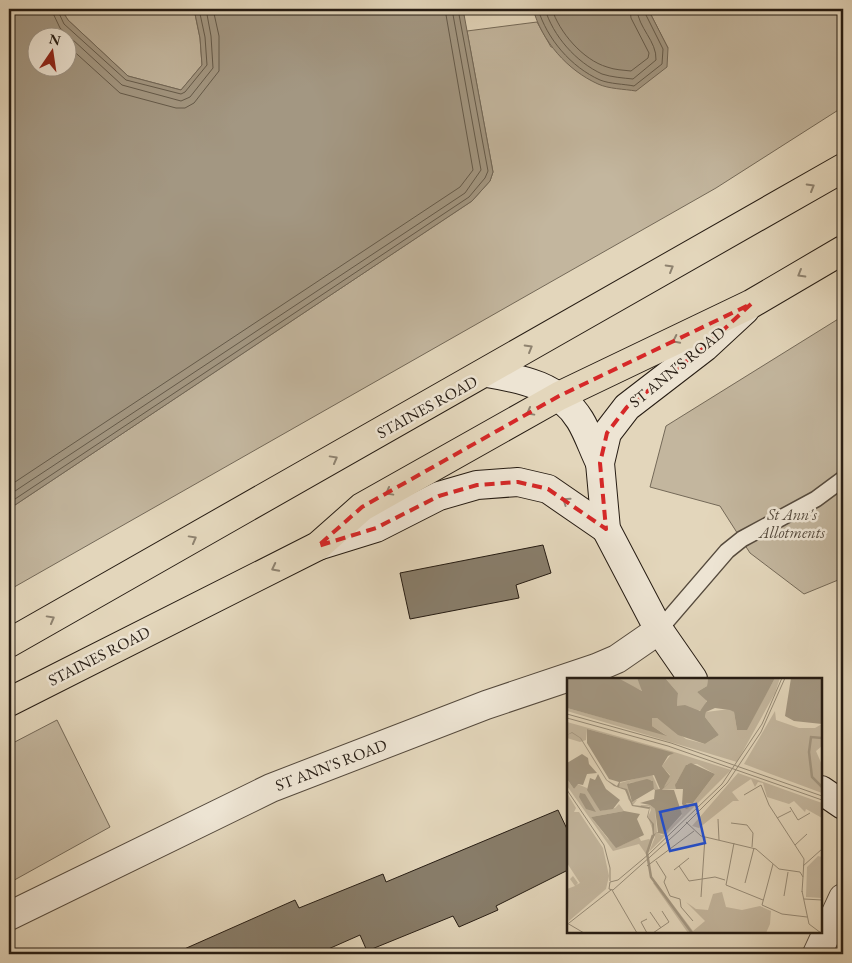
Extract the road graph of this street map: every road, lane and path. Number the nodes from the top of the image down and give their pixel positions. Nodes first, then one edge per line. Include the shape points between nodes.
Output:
1 (843, 168) edge
2 (843, 250) edge
3 (751, 304) junction
4 (487, 373) junction
5 (559, 396) junction
6 (600, 463) junction
7 (843, 478) edge
8 (606, 529) junction
9 (318, 546) junction
10 (659, 630) junction
11 (9, 643) edge
12 (691, 678) edge
13 (9, 702) edge
14 (822, 791) edge
15 (843, 806) edge
16 (843, 898) edge
17 (9, 916) edge
18 (817, 954) edge

4 -> 1 main road, STAINES ROAD
2 -> 3 main road, STAINES ROAD
3 -> 5 main road, STAINES ROAD
3 - 6 main road, ST ANN'S ROAD via 705,347 627,407 607,433
4 - 5 main road, ST ANN'S ROAD via 538,384
11 -> 4 main road, STAINES ROAD
5 - 6 main road, ST ANN'S ROAD via 580,420
5 -> 9 main road, STAINES ROAD via 362,507
6 - 8 main road, ST ANN'S ROAD
7 - 10 lane via 816,499 727,551
8 -> 9 main road, ST ANN'S ROAD via 548,489 510,483 477,485 439,496 376,528
8 - 10 main road, ST ANN'S ROAD
9 -> 13 main road, STAINES ROAD
10 - 12 main road, ST ANN'S ROAD
10 - 17 main road, ST ANN'S ROAD via 617,659 596,668 486,705 271,788
14 - 15 main road
16 - 18 main road

